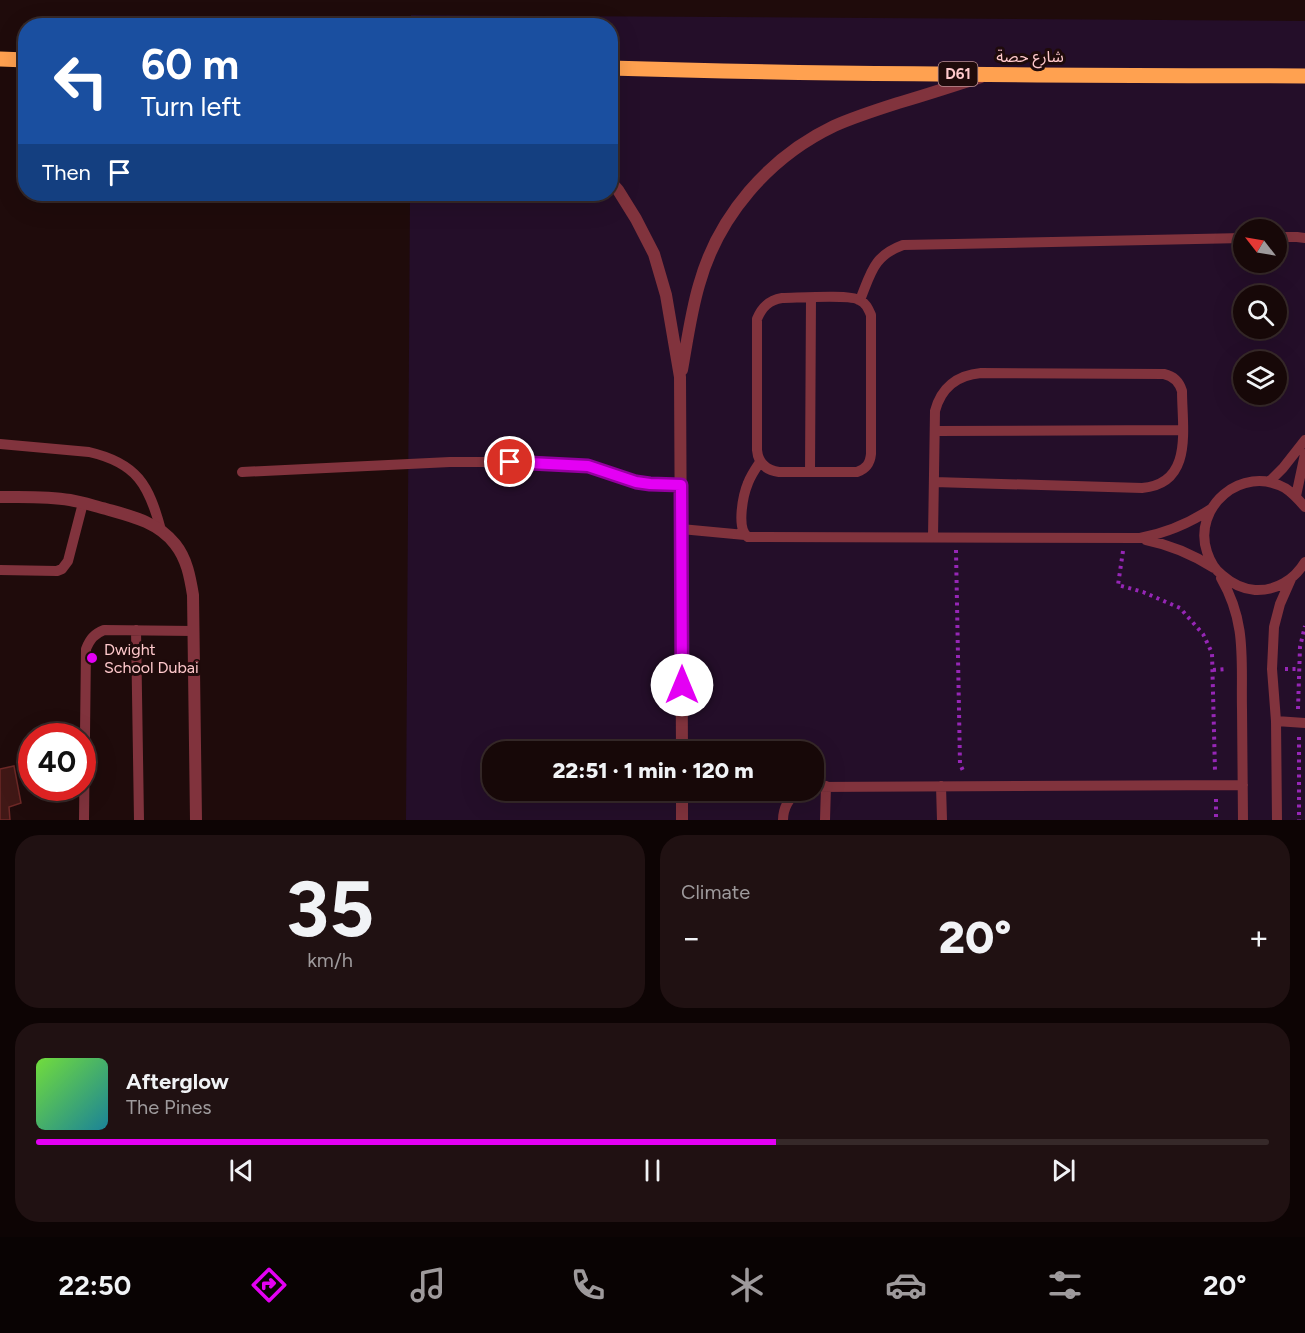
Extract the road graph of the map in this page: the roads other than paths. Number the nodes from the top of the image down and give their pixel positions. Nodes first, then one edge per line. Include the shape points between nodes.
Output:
1 (0, 59) edge
2 (18, 60) edge
3 (618, 68) edge
4 (991, 74) junction
5 (1305, 76) edge
6 (618, 190) edge
7 (1287, 237) edge
8 (1233, 238) edge
9 (1305, 238) edge
10 (811, 297) junction
11 (860, 300) junction
12 (680, 377) junction
13 (1182, 430) junction
14 (935, 432) junction
15 (1305, 440) edge
16 (0, 444) edge
17 (1305, 454) edge
18 (760, 462) junction
19 (242, 472) dead end
20 (810, 472) junction
21 (934, 482) junction
22 (1269, 482) junction
23 (681, 485) junction
24 (1296, 496) junction
25 (0, 497) edge
26 (83, 503) junction
27 (1305, 507) edge
28 (1211, 510) junction
29 (681, 529) junction
30 (161, 530) junction
31 (745, 535) junction
32 (933, 537) junction
33 (1140, 538) junction
34 (1303, 566) edge
35 (0, 570) edge
36 (1217, 571) junction
37 (1291, 579) junction
38 (136, 630) junction
39 (194, 631) junction
40 (1276, 722) junction
41 (1305, 723) edge
42 (682, 741) edge
43 (1243, 785) junction
44 (826, 786) joint
45 (941, 786) junction
46 (682, 801) edge
47 (788, 801) edge
48 (84, 820) edge
49 (138, 820) edge
50 (196, 820) edge
51 (682, 820) edge
52 (783, 820) edge
53 (825, 820) edge
54 (942, 820) edge
55 (1243, 820) edge
56 (1277, 820) edge

1 - 2 main road
3 - 4 main road, شارع حصة / D61
4 - 5 main road, شارع حصة / D61
4 - 12 street via 834,126 802,143 774,165 749,191 711,251 699,285
6 - 12 street via 654,254 666,295
7 - 9 lane
8 - 11 lane via 903,245 882,255
10 - 11 lane
10 - 18 lane via 776,299 759,312
10 - 20 lane
11 - 20 lane via 871,315 871,460 857,472
12 - 23 street
13 - 14 lane
13 - 14 lane via 1182,391 1169,375 981,373 960,377 943,391 935,411
13 - 21 lane via 1183,452 1176,469 1165,481 1151,487
14 - 21 lane
15 - 22 lane
16 - 30 lane via 89,452 115,460 148,490
17 - 24 lane
18 - 20 lane via 772,471
18 - 31 lane via 748,483 742,506
19 - 23 lane via 510,462 588,466 636,482
21 - 32 lane
22 - 24 lane
22 - 28 lane via 1235,486
23 - 29 street
24 - 27 lane
25 - 26 street via 56,498
26 - 30 street via 145,521
26 - 35 lane via 68,561 62,569
28 - 33 lane via 1177,528
28 - 36 lane via 1206,521 1205,546
29 - 31 lane
29 - 42 street
30 - 39 street via 184,558 190,575
31 - 32 lane
32 - 33 lane
33 - 36 lane via 1179,549
34 - 37 lane
36 - 37 lane via 1229,581 1254,590
36 - 43 lane via 1230,594 1242,644
37 - 40 lane via 1274,627
38 - 39 lane
38 - 48 lane via 104,630 89,640 86,649
38 - 49 lane
39 - 50 street
40 - 41 lane
40 - 56 lane
43 - 45 lane
43 - 55 lane
44 - 45 lane
44 - 53 lane
45 - 54 lane
46 - 51 street
47 - 52 lane

